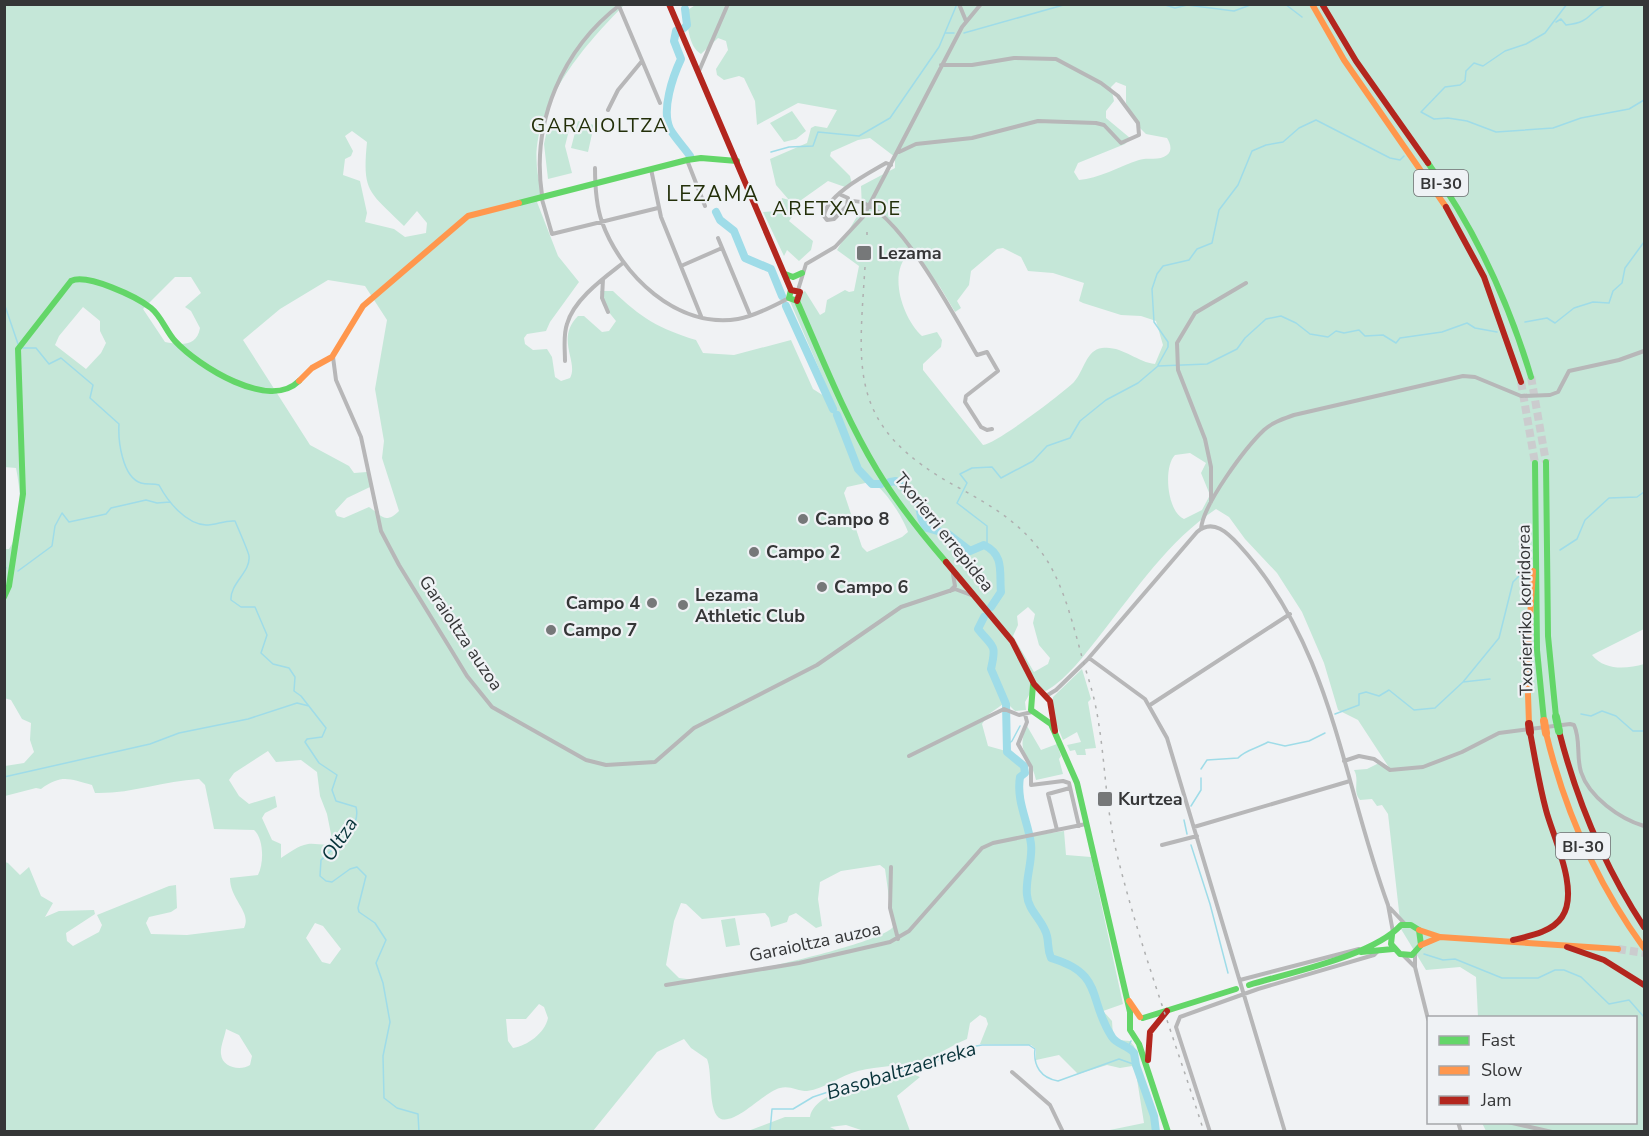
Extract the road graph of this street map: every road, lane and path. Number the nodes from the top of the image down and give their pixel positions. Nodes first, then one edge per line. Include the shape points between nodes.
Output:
1 (669, 4) edge
2 (728, 4) edge
3 (959, 4) edge
4 (981, 4) edge
5 (1312, 4) edge
6 (1322, 4) edge
7 (620, 5) edge
8 (966, 21) junction
9 (642, 61) junction
10 (941, 64) junction
11 (699, 72) junction
12 (660, 103) dead end
13 (608, 110) dead end
14 (899, 152) junction
15 (687, 160) junction
16 (737, 161) junction
17 (891, 165) junction
18 (594, 168) dead end
19 (651, 169) junction
20 (595, 182) junction
21 (541, 195) junction
22 (839, 195) junction
23 (849, 202) junction
24 (705, 206) dead end
25 (869, 206) junction
26 (658, 208) junction
27 (602, 221) junction
28 (718, 238) dead end
29 (722, 248) junction
30 (623, 263) junction
31 (681, 266) junction
32 (802, 273) junction
33 (785, 274) junction
34 (603, 278) junction
35 (1246, 284) dead end
36 (794, 295) junction
37 (697, 307) junction
38 (608, 312) dead end
39 (692, 314) junction
40 (750, 315) junction
41 (701, 316) junction
42 (1644, 351) edge
43 (332, 357) junction
44 (565, 361) dead end
45 (1531, 377) tunnel mouth
46 (1521, 382) tunnel mouth
47 (992, 429) dead end
48 (1546, 462) tunnel mouth
49 (1535, 463) tunnel mouth
50 (1211, 503) junction
51 (1538, 504) junction
52 (1201, 529) junction
53 (958, 586) junction
54 (4, 597) edge
55 (1290, 613) junction
56 (1089, 658) junction
57 (1031, 677) junction
58 (1034, 697) junction
59 (1046, 697) junction
60 (1150, 705) junction
61 (1050, 710) junction
62 (1032, 714) junction
63 (1054, 731) junction
64 (909, 756) dead end
65 (1344, 760) junction
66 (1350, 782) junction
67 (1070, 788) junction
68 (1084, 825) junction
69 (1644, 826) edge
70 (1194, 827) junction
71 (1057, 830) junction
72 (1197, 836) junction
73 (1162, 845) dead end
74 (891, 867) dead end
75 (1388, 905) junction
76 (1405, 924) junction
77 (1644, 927) edge
78 (1419, 930) junction
79 (1392, 934) junction
80 (1440, 937) junction
81 (898, 939) junction
82 (1513, 940) junction
83 (1554, 943) junction
84 (1371, 945) junction
85 (1421, 945) junction
86 (1644, 948) edge
87 (1394, 949) junction
88 (1618, 949) tunnel mouth
89 (1379, 951) junction
90 (1355, 953) junction
91 (1415, 953) junction
92 (1404, 956) junction
93 (1415, 967) junction
94 (1240, 980) junction
95 (666, 985) dead end
96 (1249, 985) dead end
97 (1644, 985) edge
98 (1236, 989) dead end
99 (1125, 990) junction
100 (1245, 995) junction
101 (1169, 1010) junction
102 (1427, 1016) edge
103 (1142, 1018) junction
104 (1131, 1023) junction
105 (1150, 1033) junction
106 (1137, 1038) junction
107 (1012, 1072) dead end
108 (1150, 1075) junction
109 (1518, 1124) edge
110 (1063, 1131) edge
111 (1168, 1131) edge
112 (1210, 1131) edge
113 (1285, 1131) edge
114 (1552, 1131) edge

1 - 11 main road
2 - 11 street
3 - 8 street
4 - 8 street
5 - 46 main road, BI-30 via 1349,71 1465,239 1504,325
6 - 45 main road, BI-30 via 1363,75 1468,225 1506,303
7 - 9 street
7 - 21 street via 582,42 555,89 541,138
8 - 10 street
9 - 12 street
9 - 13 street via 618,90
10 - 14 street
10 - 14 street via 1056,59 1118,96 1138,123 1139,135 1121,142 1104,125 1038,121 972,138 916,144
11 - 16 main road
14 - 17 street
15 - 16 main road
15 - 19 main road
15 - 24 street
16 - 33 main road
17 - 22 street via 886,163 858,179
17 - 25 street
18 - 20 street
19 - 20 main road
19 - 26 street
20 - 21 main road
20 - 27 street
21 - 27 street via 552,234
21 - 43 main road via 462,220 363,306
22 - 23 street
22 - 23 street via 824,210 827,220 834,219
23 - 25 street
25 - 32 street via 842,242 806,264
25 - 47 street via 894,226 977,355 990,355 998,372 966,396 965,402 981,427
26 - 27 street
26 - 31 street
27 - 30 street
28 - 29 street
29 - 31 street
29 - 40 street
30 - 34 street
30 - 39 street via 658,296
31 - 37 street
32 - 33 main road via 793,277
32 - 36 street
33 - 36 main road
34 - 38 street via 602,298
34 - 44 street via 567,321
35 - 50 street via 1195,313 1177,343 1178,370 1205,439 1211,467
36 - 40 street
36 - 53 main road, Txorierri errepidea via 876,470 949,566
37 - 39 street
37 - 41 street
39 - 41 street
40 - 41 street via 724,320
42 - 50 street via 1569,371 1558,392 1550,395 1512,395 1475,377 1463,376 1294,415 1275,422 1255,440
43 - 53 street, Garaioltza auzoa via 336,380 361,437 381,531 467,676 492,706 586,760 606,765 655,762 694,728 817,665 901,607
43 - 54 main road via 312,368 289,389 259,390 204,366 175,341 147,304 83,277 71,281 18,349 23,500
48 - 77 main road, Txorierriko korridorea / BI-30, bridge via 1548,648 1556,717 1589,828
49 - 51 main road, Txorierriko korridorea / BI-30
50 - 52 street
51 - 82 main road via 1527,664 1530,728 1539,785 1568,878 1569,893 1567,910 1556,925 1542,934
51 - 86 main road, Txorierriko korridorea / BI-30, bridge via 1537,650 1546,733 1559,785 1582,846
52 - 55 street via 1215,526 1231,536
52 - 56 street
53 - 57 main road, Txorierri errepidea via 980,602 1012,642
55 - 60 street
55 - 65 street via 1318,674
56 - 59 street
56 - 60 street via 1136,689
57 - 58 main road, Txorierri errepidea
57 - 59 main road, Txorierri errepidea
58 - 59 main road
58 - 62 main road, Txorierri errepidea via 1030,703
59 - 61 main road
60 - 70 street via 1167,738
61 - 62 main road
61 - 63 main road
62 - 63 main road via 1046,718
62 - 64 street via 1007,710
62 - 67 street via 1018,744 1032,767 1031,784 1064,781
63 - 68 main road via 1077,783
65 - 66 street
65 - 69 street via 1359,756 1374,759 1390,770 1423,767 1499,733 1570,724 1579,735 1581,772 1594,793 1630,822
66 - 70 street
66 - 75 street
67 - 68 street
67 - 71 street via 1048,794
68 - 71 street, Garaioltza auzoa
68 - 99 main road
70 - 72 street
71 - 81 street, Garaioltza auzoa via 982,848
72 - 73 street
72 - 94 street
74 - 81 street, Garaioltza auzoa via 890,908
75 - 76 street
75 - 79 street
76 - 78 main road
76 - 79 main road
78 - 80 main road
78 - 85 main road
79 - 84 main road
79 - 87 main road
80 - 82 main road
80 - 85 main road
81 - 95 street, Garaioltza auzoa via 851,953
82 - 83 main road
83 - 88 main road
83 - 97 main road via 1604,960
84 - 90 main road
84 - 94 street
85 - 91 main road
87 - 89 main road
87 - 92 main road
89 - 90 main road
89 - 100 street
90 - 96 main road
91 - 92 main road
91 - 93 street
92 - 93 street
93 - 102 street
94 - 100 street
98 - 101 main road
99 - 103 main road
99 - 104 main road
100 - 112 street via 1185,1014 1176,1022
100 - 113 street
101 - 103 main road
101 - 105 main road
103 - 104 main road
103 - 105 main road via 1149,1021
104 - 106 main road via 1130,1030
105 - 106 main road
105 - 108 main road
106 - 108 main road
107 - 110 street via 1050,1105
108 - 111 main road
109 - 114 street

